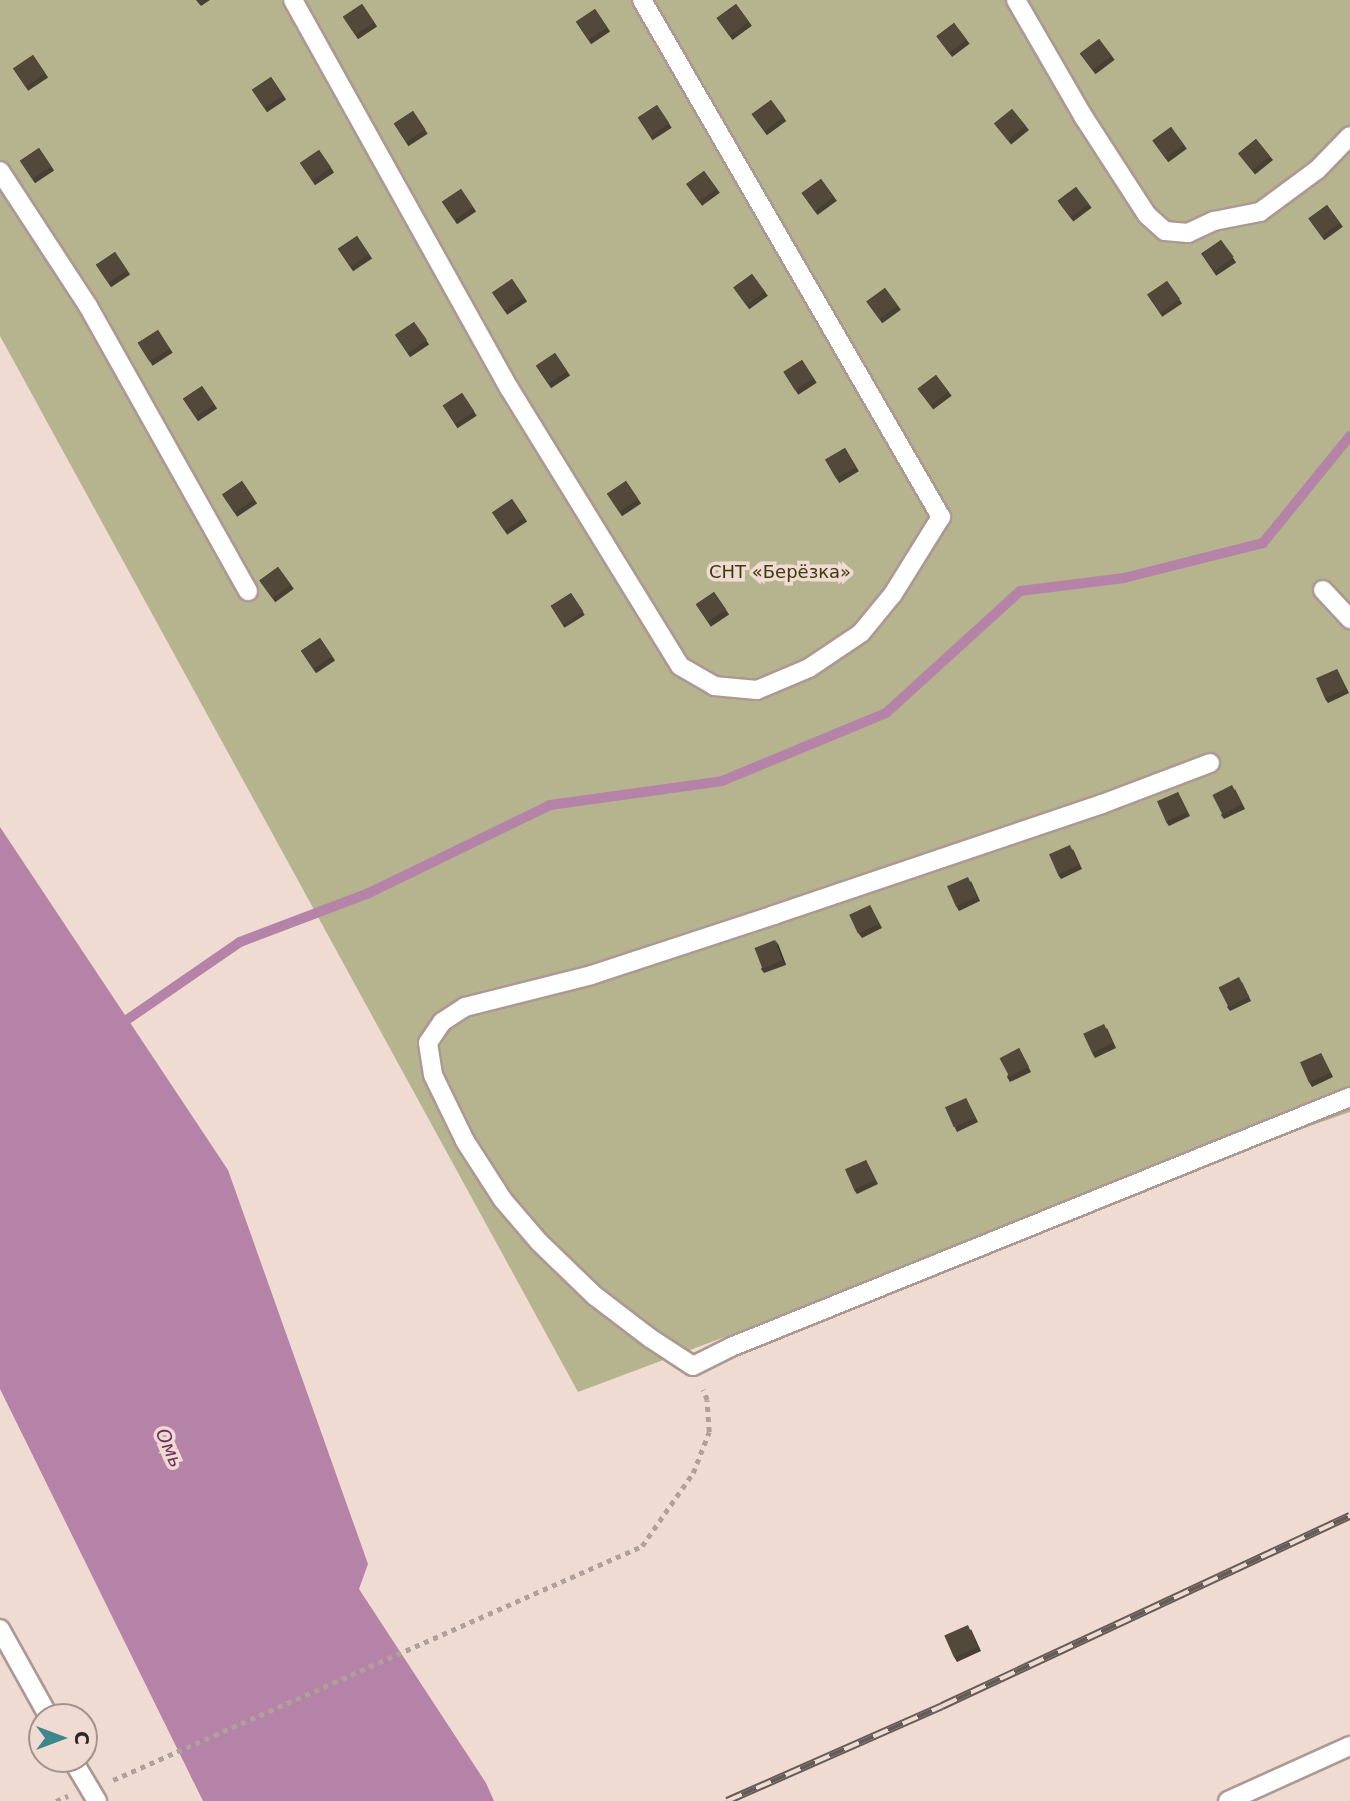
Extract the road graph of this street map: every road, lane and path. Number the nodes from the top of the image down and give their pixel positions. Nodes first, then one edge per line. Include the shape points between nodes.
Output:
1 (293, 0) edge
2 (642, 0) edge
3 (1016, 0) edge
4 (1350, 136) edge
5 (0, 171) edge
6 (1323, 590) dead end
7 (248, 591) dead end
8 (1350, 619) edge
9 (1210, 763) dead end
10 (1350, 1097) edge
11 (694, 1366) junction
12 (0, 1629) edge
13 (41, 1703) edge
14 (1350, 1746) edge
15 (83, 1773) edge
16 (99, 1793) edge
17 (1228, 1801) edge

1 - 2 lane via 509,388 680,666 713,686 758,690 809,668 861,633 893,594 941,517
3 - 4 lane via 1083,116 1147,215 1165,231 1188,233 1214,221 1260,212 1317,170
5 - 7 lane via 88,306
6 - 8 lane
9 - 11 lane via 1102,804 592,975 465,1007 442,1022 428,1043 433,1075 465,1141 503,1200 596,1296
10 - 11 lane via 731,1347
11 - 16 path via 707,1400 709,1432 693,1473 642,1546
12 - 13 lane
14 - 17 lane
15 - 16 lane

